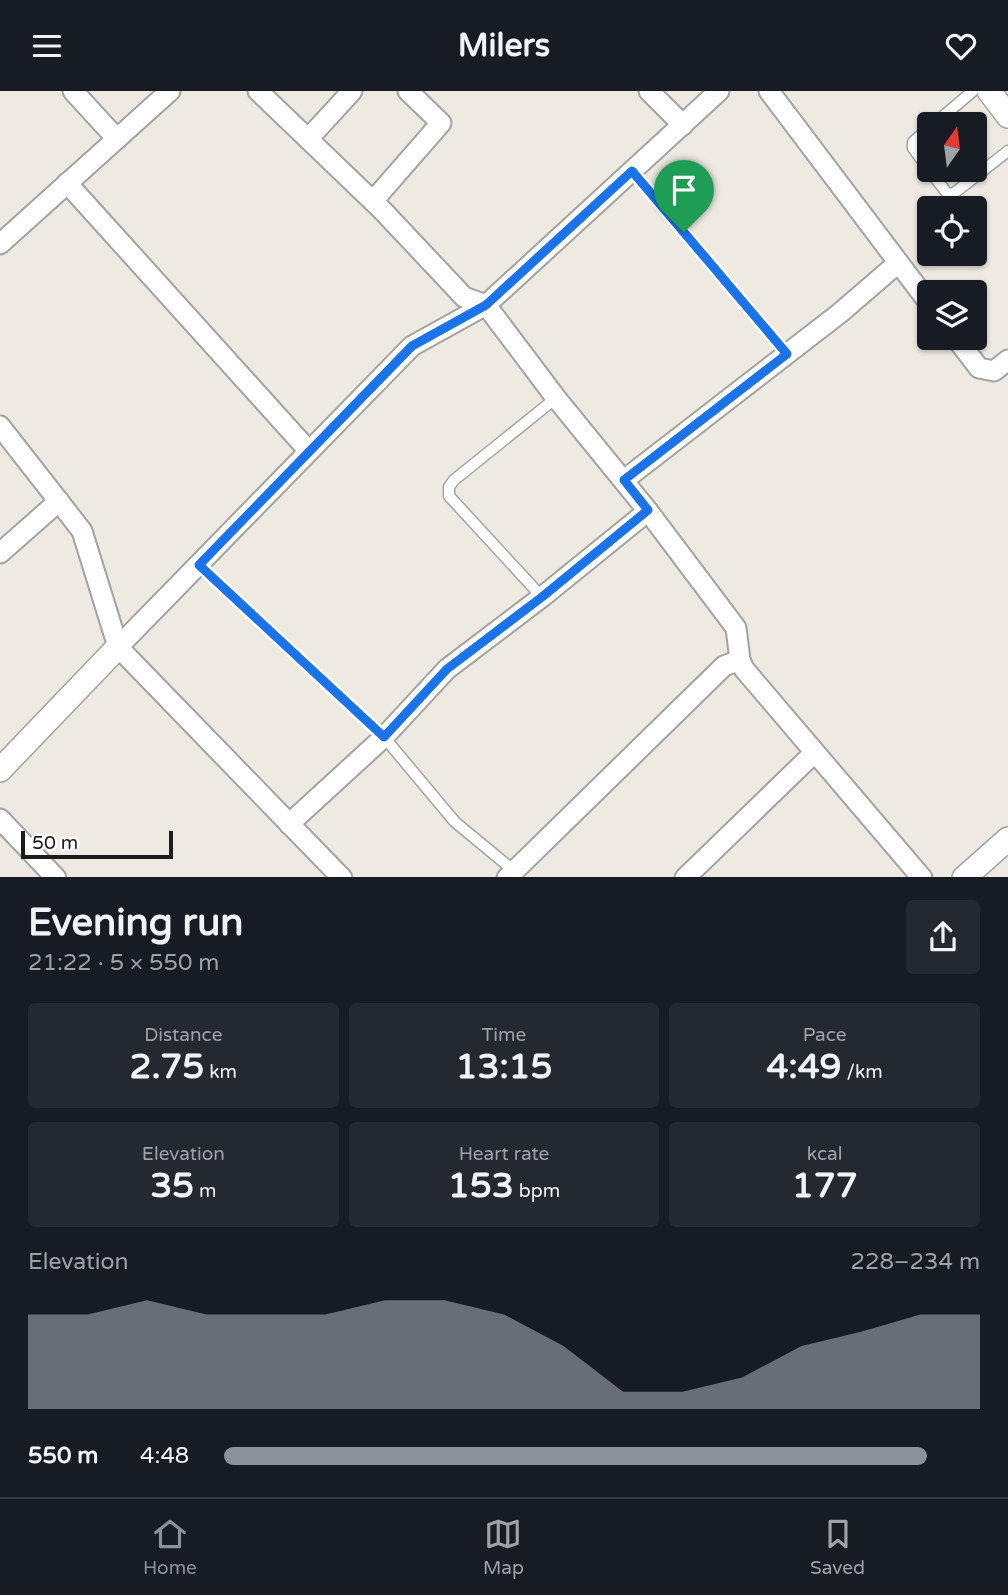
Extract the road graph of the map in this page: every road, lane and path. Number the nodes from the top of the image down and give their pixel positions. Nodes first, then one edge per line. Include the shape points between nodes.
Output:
1 (73, 91) edge
2 (170, 91) edge
3 (258, 91) edge
4 (352, 91) edge
5 (408, 91) edge
6 (649, 91) edge
7 (719, 91) edge
8 (769, 91) edge
9 (973, 91) edge
10 (989, 91) edge
11 (948, 112) edge
12 (1008, 116) edge
13 (682, 125) junction
14 (917, 138) edge
15 (117, 139) junction
16 (308, 139) junction
17 (1008, 151) edge
18 (917, 154) edge
19 (987, 167) edge
20 (632, 171) junction
21 (938, 182) edge
22 (968, 182) edge
23 (67, 183) junction
24 (373, 201) junction
25 (0, 244) edge
26 (898, 263) junction
27 (917, 288) edge
28 (486, 305) junction
29 (965, 350) edge
30 (787, 354) junction
31 (1008, 360) edge
32 (556, 398) junction
33 (0, 426) edge
34 (309, 450) junction
35 (624, 480) junction
36 (59, 501) junction
37 (648, 510) junction
38 (0, 554) edge
39 (199, 565) junction
40 (542, 597) junction
41 (118, 647) junction
42 (740, 660) junction
43 (384, 737) junction
44 (814, 753) junction
45 (0, 770) edge
46 (0, 819) edge
47 (289, 824) junction
48 (1008, 839) edge
49 (510, 874) edge
50 (56, 877) edge
51 (342, 877) edge
52 (685, 877) edge
53 (922, 877) edge
54 (964, 877) edge

1 - 15 street
2 - 15 street
3 - 16 street
4 - 16 street
5 - 24 street via 441,124
6 - 13 street
7 - 13 street
8 - 26 street
9 - 11 lane
10 - 12 street
13 - 20 street
14 - 18 lane via 913,148
15 - 23 street
16 - 24 street
17 - 19 lane
20 - 28 street
20 - 30 lane
21 - 22 lane via 953,194
23 - 25 street
23 - 34 street
24 - 28 street via 464,297
26 - 27 street
26 - 30 street
28 - 32 street
28 - 34 street via 412,346
29 - 31 street via 979,368 994,372
30 - 35 street
32 - 35 street
32 - 40 lane via 449,487 449,496
33 - 36 street
34 - 39 street
35 - 37 street
36 - 38 street
36 - 41 street via 82,531
37 - 40 street
37 - 42 street via 736,628
39 - 41 street
39 - 43 lane
40 - 43 street via 447,669
41 - 45 street
41 - 47 street
42 - 44 street
42 - 49 street via 724,666
43 - 47 street
43 - 49 lane via 455,822
44 - 52 street
44 - 53 street
46 - 50 street
47 - 51 street
48 - 54 street

